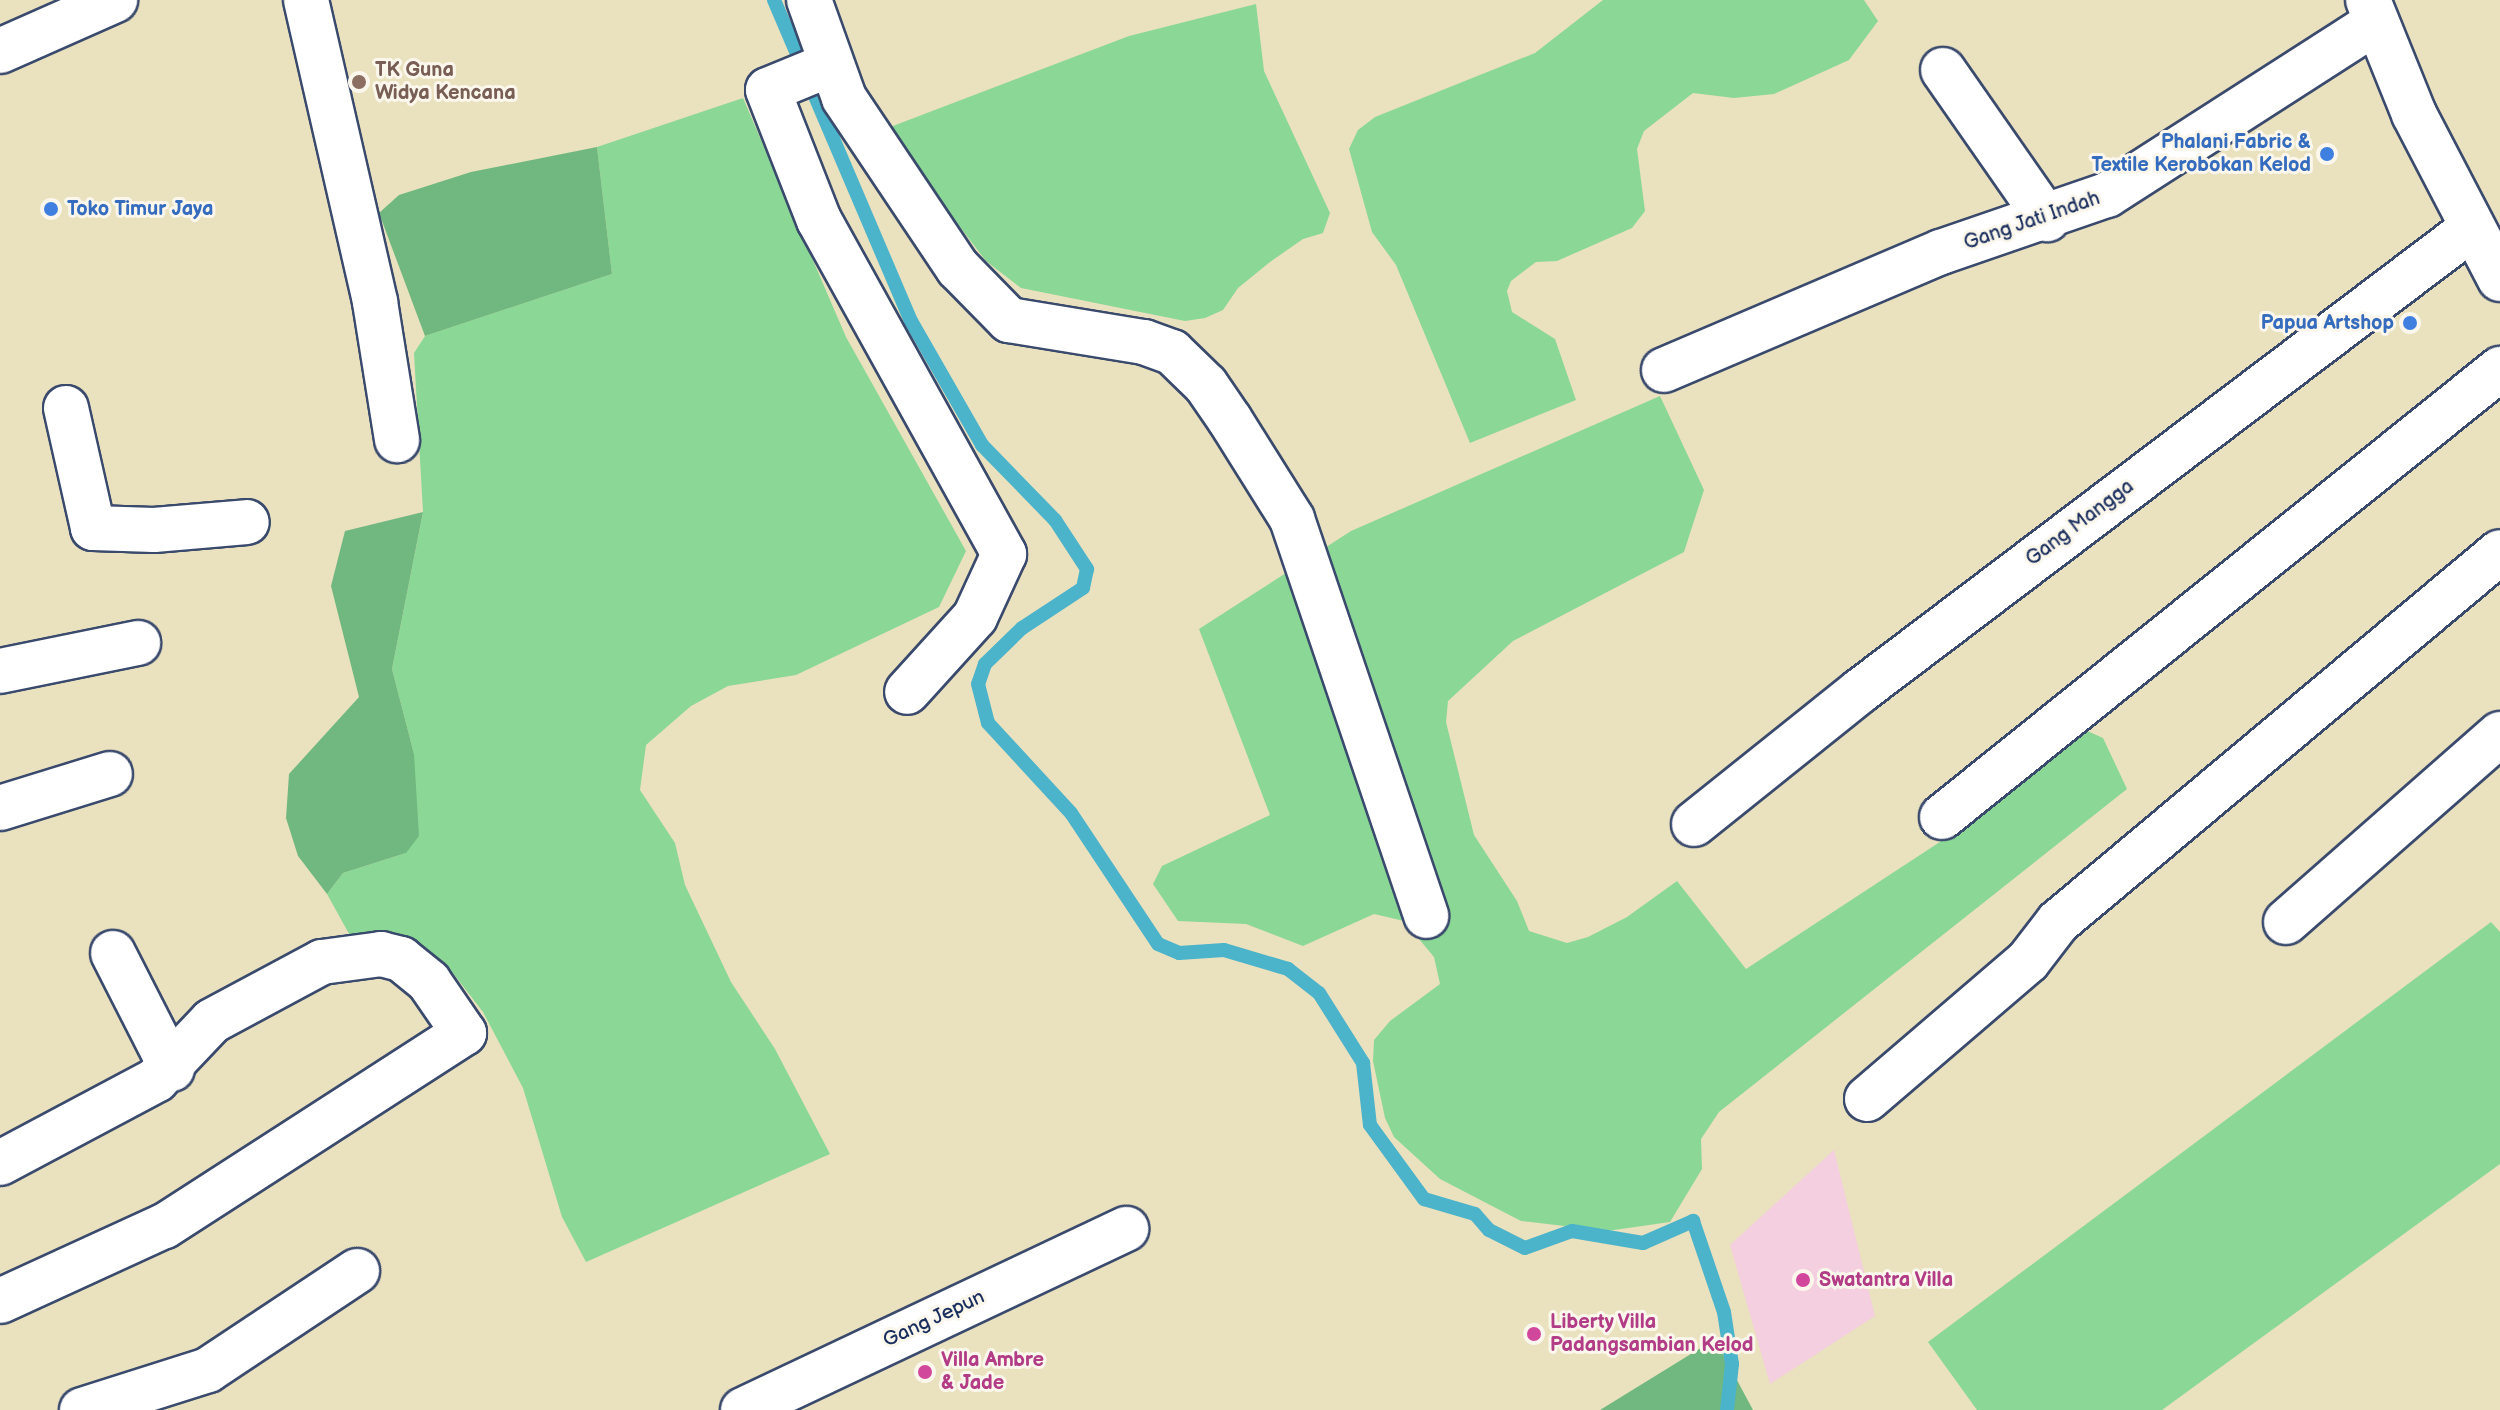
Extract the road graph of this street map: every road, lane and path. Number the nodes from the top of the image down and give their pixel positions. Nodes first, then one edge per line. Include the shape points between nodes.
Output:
1 (115, 0) edge
2 (306, 0) edge
3 (809, 0) edge
4 (2372, 12) edge
5 (0, 51) edge
6 (828, 66) junction
7 (1943, 70) dead end
8 (2047, 219) junction
9 (2472, 228) junction
10 (2500, 279) edge
11 (2500, 369) edge
12 (1664, 370) dead end
13 (66, 408) dead end
14 (397, 440) dead end
15 (247, 522) dead end
16 (2500, 552) edge
17 (138, 643) dead end
18 (0, 671) edge
19 (907, 692) dead end
20 (2500, 734) edge
21 (110, 774) dead end
22 (0, 808) edge
23 (1942, 817) dead end
24 (1694, 824) dead end
25 (1426, 916) dead end
26 (2286, 922) dead end
27 (113, 953) dead end
28 (172, 1069) junction
29 (1867, 1099) dead end
30 (0, 1163) edge
31 (1126, 1229) dead end
32 (357, 1271) dead end
33 (0, 1301) edge
34 (82, 1410) edge
35 (743, 1410) edge

1 - 5 street
2 - 14 street via 375,302
3 - 6 street
4 - 8 street, Gang Jati Indah via 2124,186
4 - 9 street
6 - 19 street via 768,90 819,220 1004,554 975,617
6 - 25 street via 958,268 1009,320 1144,342 1172,352 1206,385 1292,519
7 - 8 street
8 - 12 street, Gang Jati Indah via 1941,252
9 - 10 street
9 - 24 street, Gang Mangga via 1885,672
11 - 23 street
13 - 15 street via 93,528 154,530
16 - 29 street via 2058,922 2028,961
17 - 18 street
20 - 26 street
21 - 22 street
27 - 28 street
28 - 30 street
28 - 33 street via 197,1035 241,1002 322,962 365,955 401,959 429,982 464,1033 164,1226
31 - 35 street, Gang Jepun
32 - 34 street via 208,1370

